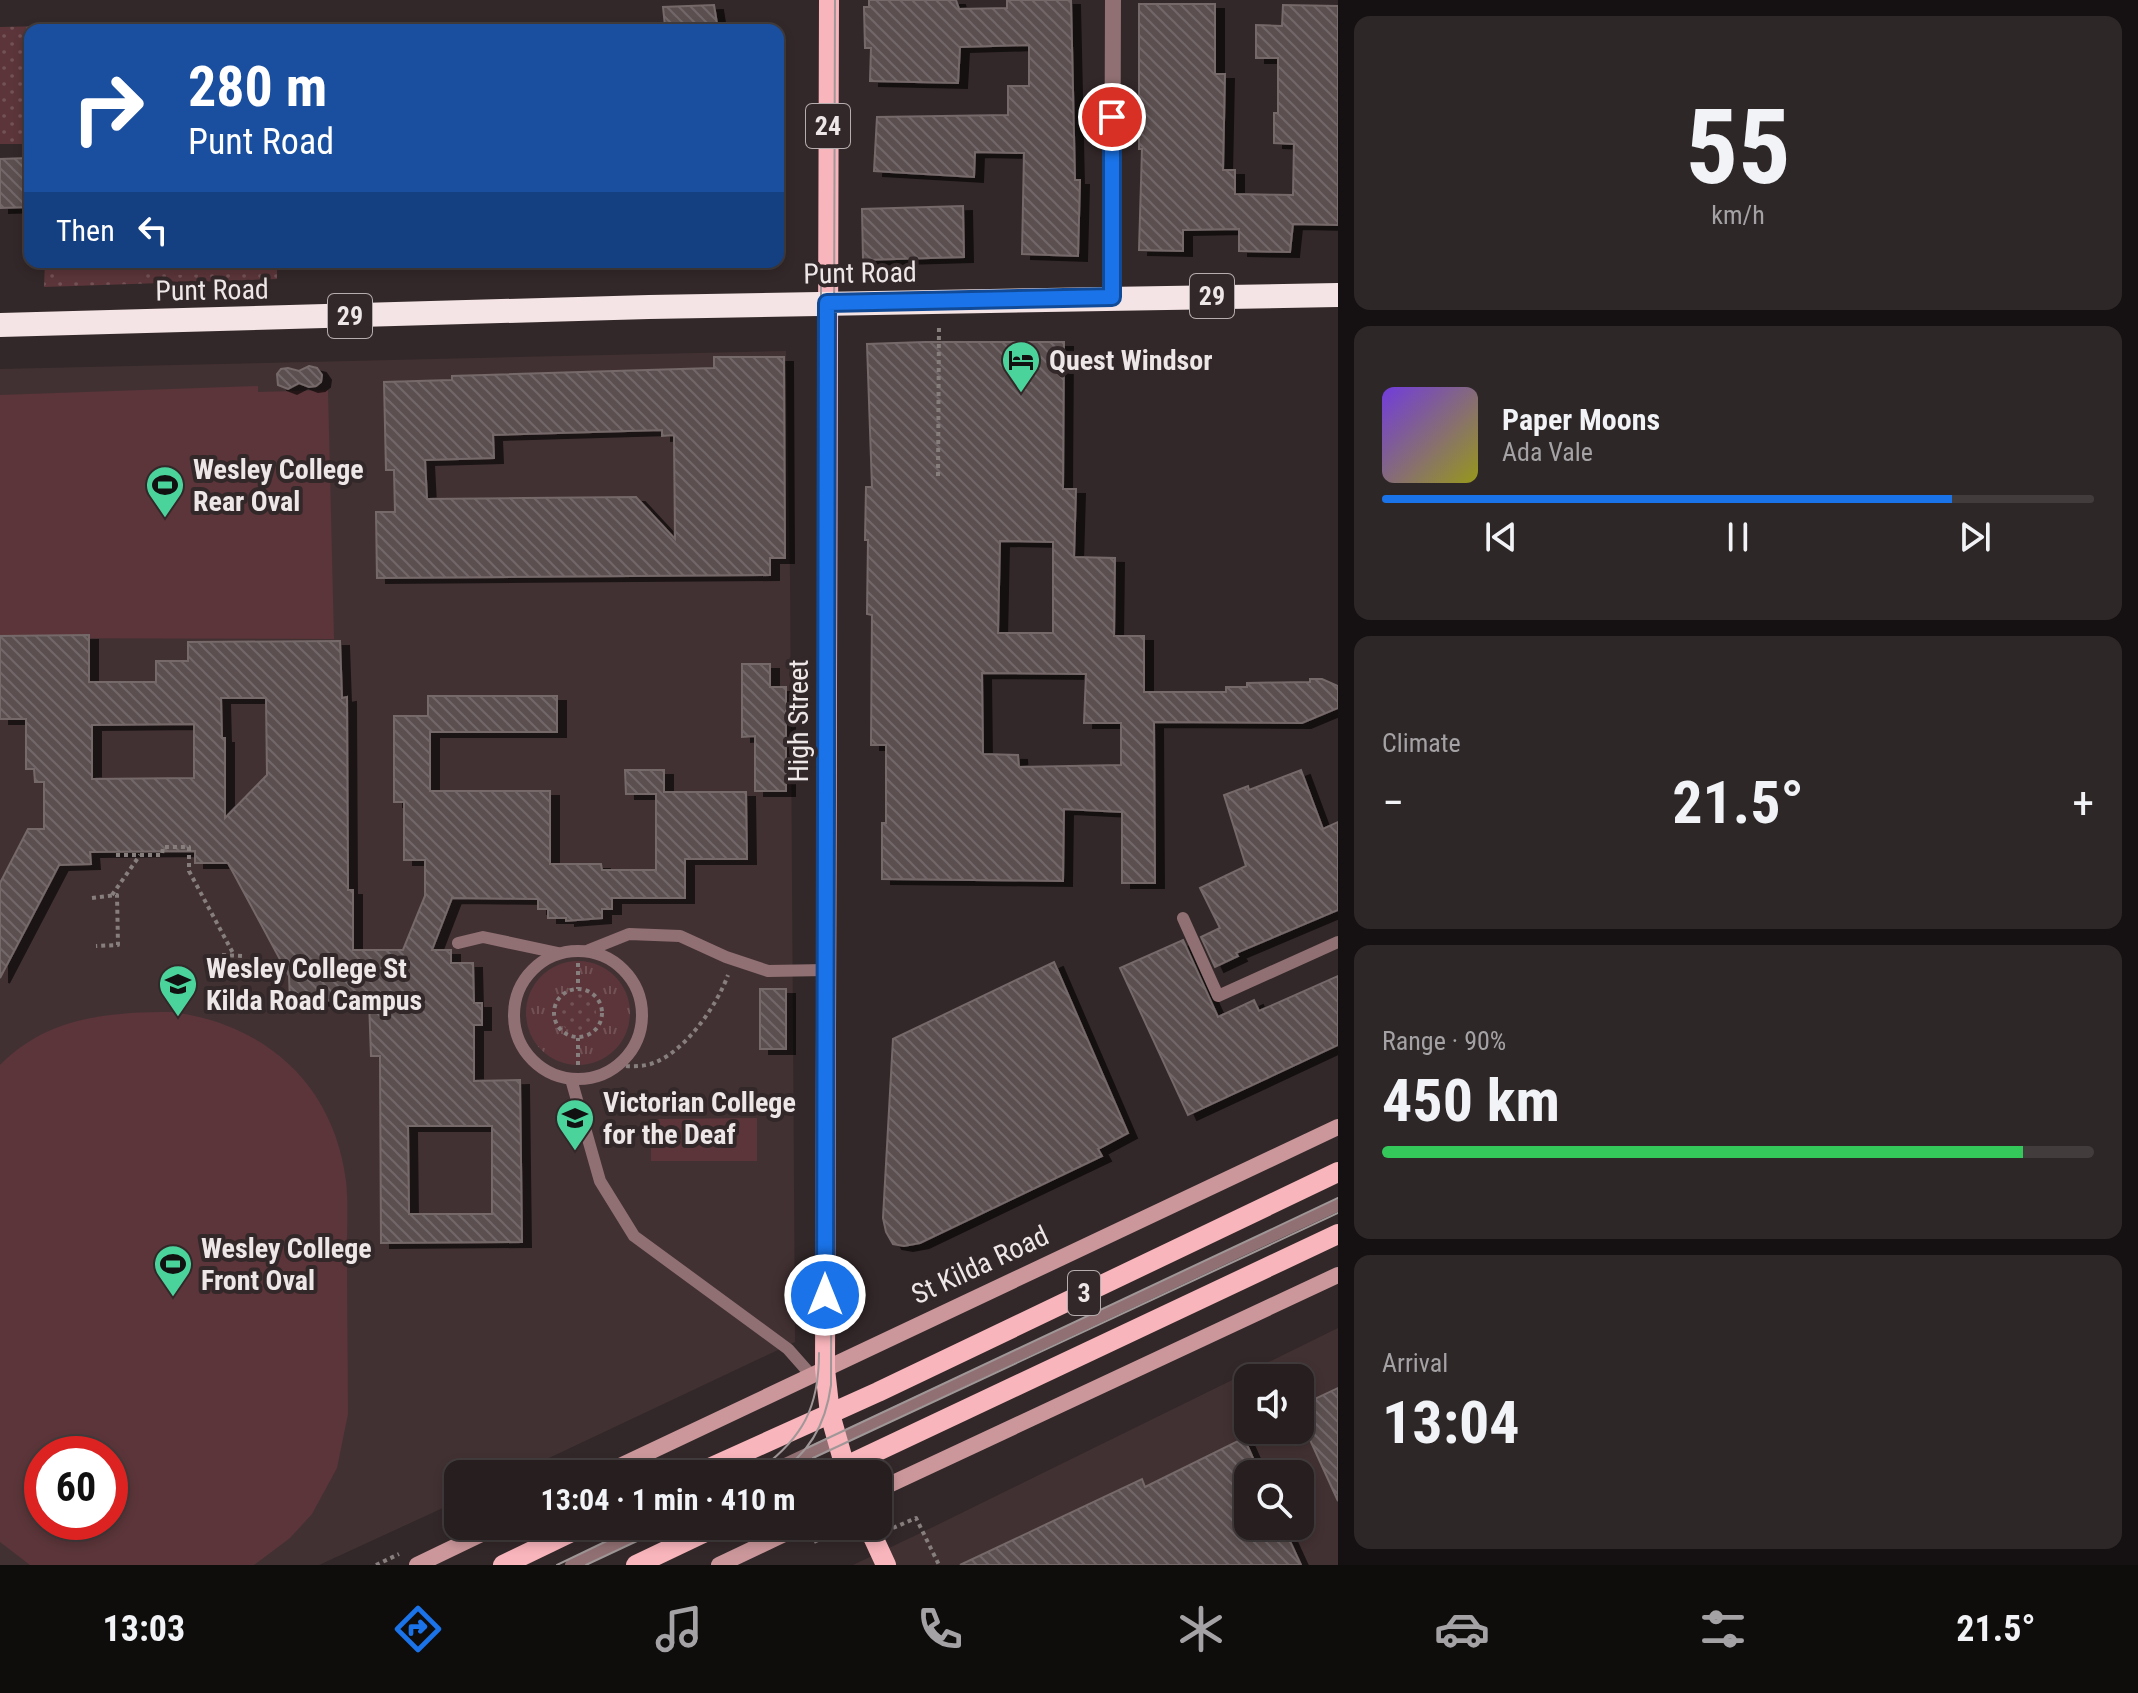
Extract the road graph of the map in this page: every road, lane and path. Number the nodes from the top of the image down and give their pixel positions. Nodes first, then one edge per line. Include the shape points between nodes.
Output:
1 (829, 0) edge
2 (1113, 0) edge
3 (1338, 295) edge
4 (1112, 297) junction
5 (939, 301) junction
6 (827, 303) junction
7 (0, 325) edge
8 (938, 476) dead end
9 (116, 855) dead end
10 (140, 855) junction
11 (112, 895) junction
12 (92, 898) dead end
13 (1183, 918) dead end
14 (1338, 942) edge
15 (458, 943) dead end
16 (96, 946) dead end
17 (582, 950) junction
18 (558, 953) junction
19 (222, 955) dead end
20 (234, 955) junction
21 (243, 956) dead end
22 (734, 960) junction
23 (826, 970) junction
24 (578, 989) junction
25 (578, 1037) junction
26 (618, 1065) junction
27 (574, 1079) junction
28 (1338, 1127) edge
29 (1338, 1172) edge
30 (1338, 1205) edge
31 (1338, 1234) edge
32 (1338, 1275) edge
33 (818, 1372) junction
34 (830, 1414) junction
35 (836, 1440) junction
36 (633, 1460) edge
37 (727, 1460) edge
38 (794, 1460) edge
39 (838, 1460) edge
40 (865, 1460) edge
41 (892, 1483) edge
42 (892, 1525) edge
43 (469, 1540) edge
44 (555, 1540) edge
45 (624, 1540) edge
46 (689, 1540) edge
47 (772, 1540) edge
48 (874, 1540) edge
49 (417, 1565) edge
50 (503, 1565) edge
51 (571, 1565) edge
52 (636, 1565) edge
53 (719, 1565) edge
54 (886, 1565) edge
55 (939, 1565) edge

1 - 6 main road, High Street / 24
2 - 4 street
3 - 4 highway, Punt Road / 29
4 - 5 highway, Punt Road / 29
5 - 6 highway, Punt Road / 29
5 - 8 path
6 - 7 highway, Punt Road / 29
6 - 23 main road, High Street / 24
9 - 10 path
10 - 11 path
10 - 20 path via 162,855 163,847 189,847 189,871
11 - 12 path
11 - 16 path via 117,895 118,945
13 - 14 lane via 1218,996
15 - 18 lane via 483,937
17 - 18 lane
17 - 22 lane via 629,934 680,936
17 - 24 path
17 - 26 lane via 615,963 636,987 640,1029
18 - 27 lane via 524,979 513,1021 519,1043 532,1060 550,1073
19 - 20 path
20 - 21 path
22 - 23 lane via 768,971
22 - 26 path via 715,1004 692,1034 657,1062
23 - 33 main road, High Street / 24
24 - 25 path via 593,994 602,1015 595,1030
24 - 25 path via 557,999 554,1015 559,1029
25 - 27 path
26 - 27 lane via 592,1078
27 - 33 lane via 600,1181 634,1236
28 - 33 main road, St Kilda Road
29 - 34 main road, 3
30 - 35 lane
31 - 40 main road, 3
32 - 41 main road
33 - 34 main road, High Street / 24
33 - 36 main road, St Kilda Road
34 - 35 main road, High Street / 24
34 - 37 main road, 3
35 - 38 lane
35 - 39 main road, 24
42 - 55 path via 916,1518
43 - 49 main road
44 - 50 main road
45 - 51 lane
46 - 52 main road
47 - 53 main road
48 - 54 main road

